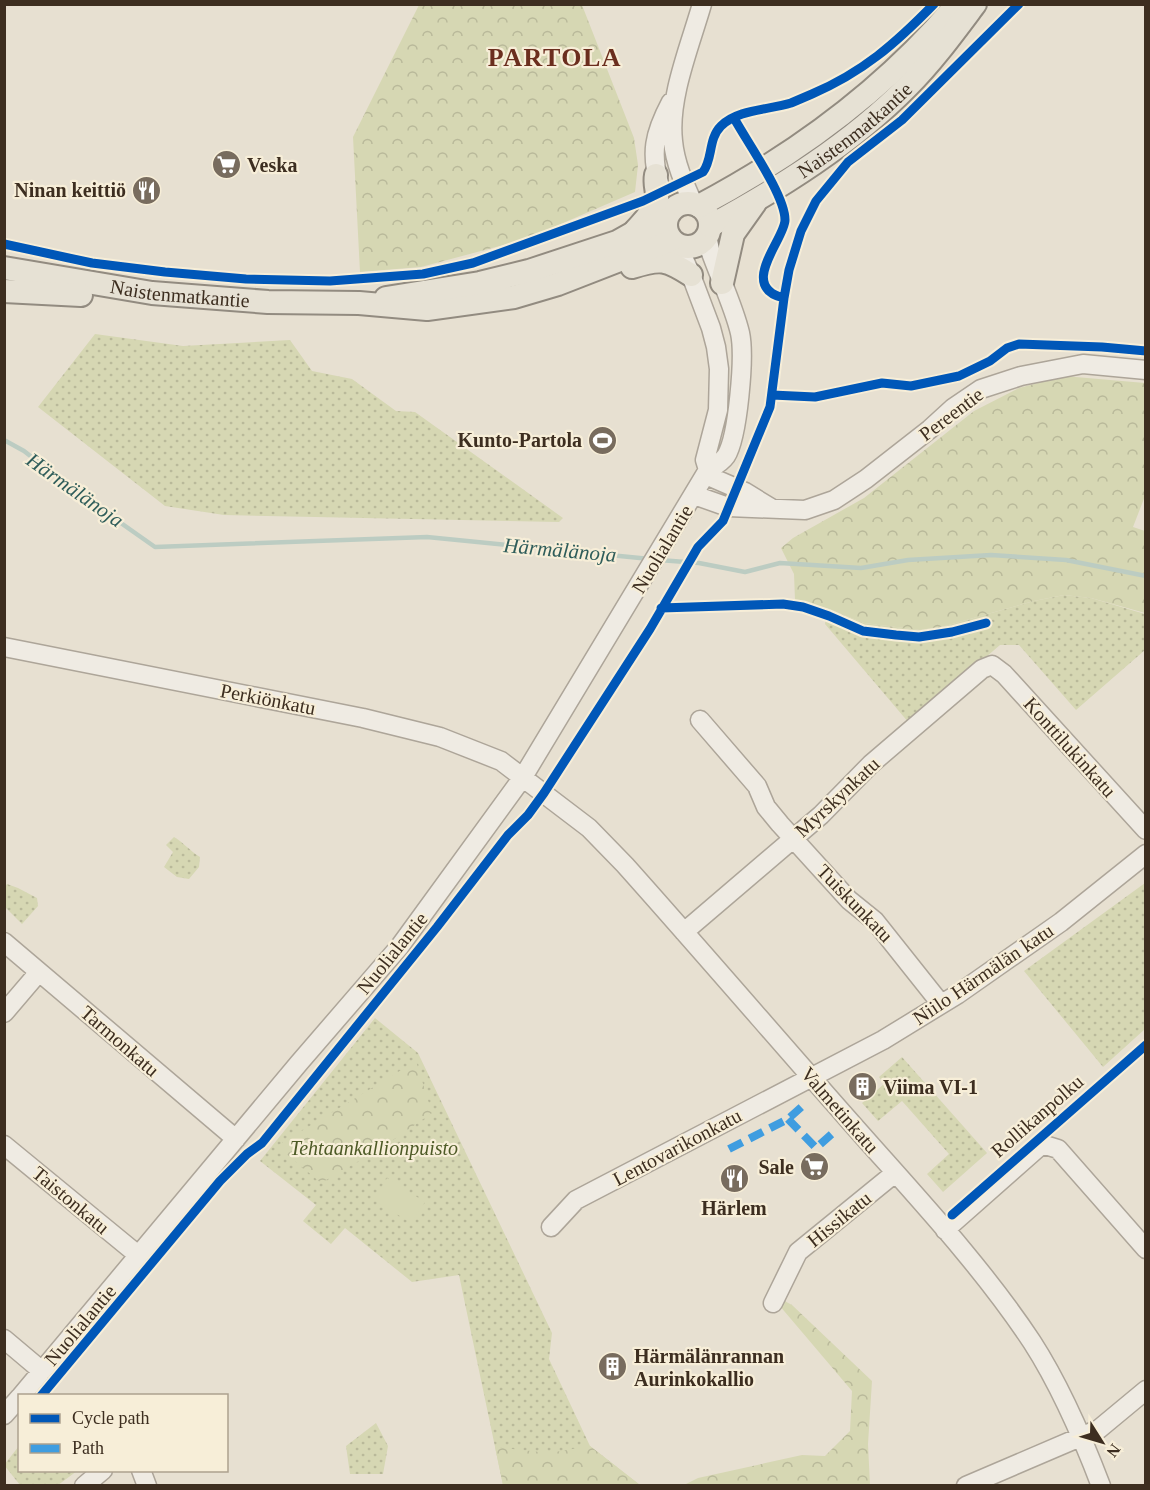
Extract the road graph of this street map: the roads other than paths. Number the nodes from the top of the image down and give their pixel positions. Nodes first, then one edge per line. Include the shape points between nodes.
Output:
1 (702, 4) edge
2 (957, 4) edge
3 (975, 4) edge
4 (677, 90) junction
5 (656, 175) junction
6 (692, 198) junction
7 (758, 200) junction
8 (671, 229) junction
9 (708, 231) junction
10 (633, 233) junction
11 (4, 268) edge
12 (593, 271) junction
13 (691, 275) junction
14 (722, 283) junction
15 (127, 290) junction
16 (4, 291) edge
17 (359, 303) junction
18 (1146, 370) edge
19 (707, 473) junction
20 (694, 495) junction
21 (773, 510) junction
22 (4, 647) edge
23 (992, 665) joint
24 (700, 720) dead end
25 (523, 777) junction
26 (1146, 830) edge
27 (794, 838) junction
28 (1146, 854) edge
29 (684, 932) junction
30 (4, 942) edge
31 (39, 972) junction
32 (941, 1004) junction
33 (4, 1013) edge
34 (810, 1076) junction
35 (236, 1138) junction
36 (4, 1145) edge
37 (895, 1173) junction
38 (551, 1227) dead end
39 (945, 1230) junction
40 (1146, 1249) edge
41 (138, 1255) junction
42 (773, 1304) dead end
43 (4, 1339) edge
44 (42, 1371) junction
45 (1146, 1390) edge
46 (22, 1394) edge
47 (18, 1398) edge
48 (4, 1415) edge
49 (1083, 1437) junction
50 (100, 1472) edge
51 (84, 1485) edge
52 (966, 1485) edge
53 (1101, 1485) edge

1 - 4 street
2 - 6 main road, Naistenmatkantie via 901,66 848,112 786,156 775,153 708,190 694,189
3 - 7 main road, Naistenmatkantie via 907,86 827,153
4 - 5 street, Nuolialantie via 660,122 654,154
4 - 6 street via 672,139
5 - 8 street, Nuolialantie
5 - 10 main road via 657,198 652,211
6 - 8 main road via 679,204
6 - 9 main road via 708,216
7 - 9 main road, Naistenmatkantie
7 - 14 main road via 733,234
8 - 9 main road via 690,247 703,242
8 - 10 main road, Naistenmatkantie
8 - 12 main road, Naistenmatkantie
8 - 13 street, Nuolialantie
9 - 14 street, Nuolialantie via 710,250
10 - 17 main road, Naistenmatkantie via 618,242 529,271
11 - 15 main road, Naistenmatkantie
12 - 13 main road via 611,274 658,259
12 - 17 main road, Naistenmatkantie via 514,297 469,304 427,309
13 - 19 street, Nuolialantie via 711,328 719,369 718,410 705,460
14 - 19 street, Nuolialantie via 740,332 740,395 728,453
15 - 16 main road via 104,296
15 - 17 main road, Naistenmatkantie via 268,302
18 - 21 street, Pereentie via 1083,364 1021,376 981,389 834,500 805,510
19 - 20 street, Nuolialantie
19 - 21 street
20 - 21 street, Pereentie via 728,507
20 - 25 street, Nuolialantie
22 - 25 street, Perkiönkatu via 363,718 440,737 501,761
23 - 26 street, Konttilukinkatu
23 - 27 street, Myrskynkatu via 982,669 871,764
24 - 27 street, Tuiskunkatu via 757,786 766,807
25 - 29 street, Valmetinkatu via 589,828
25 - 35 street, Nuolialantie via 400,946
27 - 29 street, Myrskynkatu
27 - 32 street, Tuiskunkatu via 849,900 875,921
28 - 32 street, Niilo Härmälän katu via 1061,922
29 - 34 street, Valmetinkatu
30 - 31 street, Tarmonkatu
31 - 33 street
31 - 35 street, Tarmonkatu
32 - 34 street, Niilo Härmälän katu via 883,1040
34 - 37 street, Valmetinkatu
34 - 38 street, Lentovarikonkatu via 576,1200
35 - 41 street, Nuolialantie
36 - 41 street, Taistonkatu
37 - 39 street, Valmetinkatu
37 - 42 street, Hissikatu via 798,1252
39 - 40 street via 1045,1145 1058,1149
39 - 49 street, Valmetinkatu via 1033,1344
41 - 44 street, Nuolialantie
43 - 44 street
44 - 46 street, Nuolialantie
45 - 49 street via 1099,1429
47 - 48 street, Nuolialantie
49 - 52 street
49 - 53 street, Valmetinkatu
50 - 51 street

